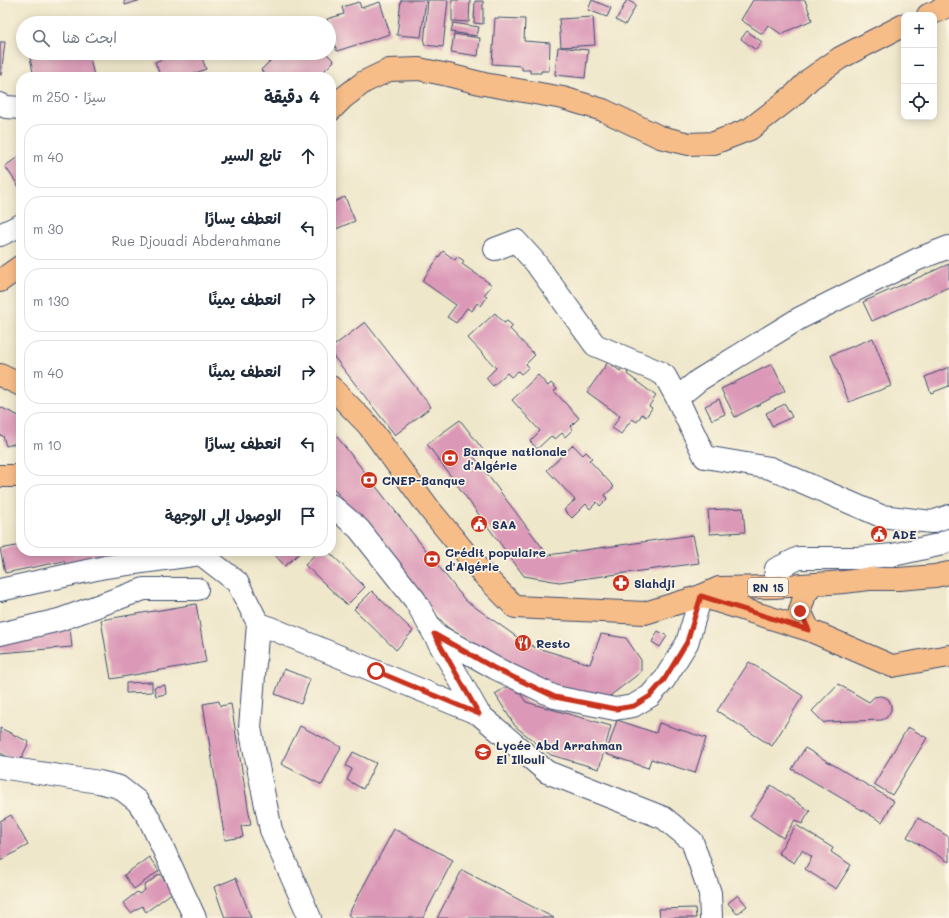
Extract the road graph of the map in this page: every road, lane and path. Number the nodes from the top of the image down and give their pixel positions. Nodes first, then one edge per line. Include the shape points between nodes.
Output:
1 (949, 4) edge
2 (935, 12) edge
3 (901, 27) edge
4 (0, 104) edge
5 (336, 105) edge
6 (16, 108) edge
7 (16, 227) edge
8 (0, 235) edge
9 (949, 247) edge
10 (495, 249) dead end
11 (16, 270) edge
12 (0, 281) edge
13 (0, 375) edge
14 (16, 383) edge
15 (336, 392) edge
16 (677, 398) junction
17 (336, 409) edge
18 (368, 425) junction
19 (0, 476) edge
20 (16, 476) edge
21 (336, 509) edge
22 (940, 519) edge
23 (944, 542) edge
24 (186, 556) edge
25 (204, 556) edge
26 (949, 573) edge
27 (814, 584) junction
28 (774, 587) junction
29 (198, 589) dead end
30 (0, 590) edge
31 (701, 596) junction
32 (258, 623) junction
33 (809, 630) junction
34 (0, 634) edge
35 (434, 634) junction
36 (949, 656) edge
37 (479, 714) junction
38 (0, 767) edge
39 (195, 918) edge
40 (310, 918) edge
41 (711, 918) edge

1 - 2 main road
3 - 5 main road via 840,58 810,79 794,95 750,129 714,144 689,144 660,137 603,110 563,98 419,69 389,70 364,82
4 - 6 street
7 - 8 street
9 - 16 street via 918,259 800,318 699,380
10 - 16 street via 516,241 535,262 595,345 659,372 665,376
11 - 12 main road
13 - 14 main road
15 - 18 main road, RN 15
16 - 22 street via 706,457 770,468 881,516
17 - 18 main road
18 - 31 main road, RN 15 via 431,511 482,573 515,607 645,613
19 - 20 main road
21 - 35 street via 358,529 415,600
22 - 23 street
23 - 28 street via 893,555 799,558 776,570
24 - 30 street via 105,567
25 - 32 street via 237,582
26 - 27 main road, RN 15
27 - 28 main road, RN 15
27 - 33 main road via 805,594 800,611
28 - 31 main road, RN 15 via 719,588
29 - 34 street via 144,589 59,620
31 - 33 main road, RN 15
31 - 35 street via 687,642 664,680 650,696 634,706 616,709 555,697 494,668
32 - 37 street
32 - 40 street via 250,728 271,830
33 - 36 main road, RN 15 via 892,666
35 - 37 street
37 - 41 street via 547,772 664,818 692,841 710,893
38 - 39 street via 119,787 137,801 149,818

